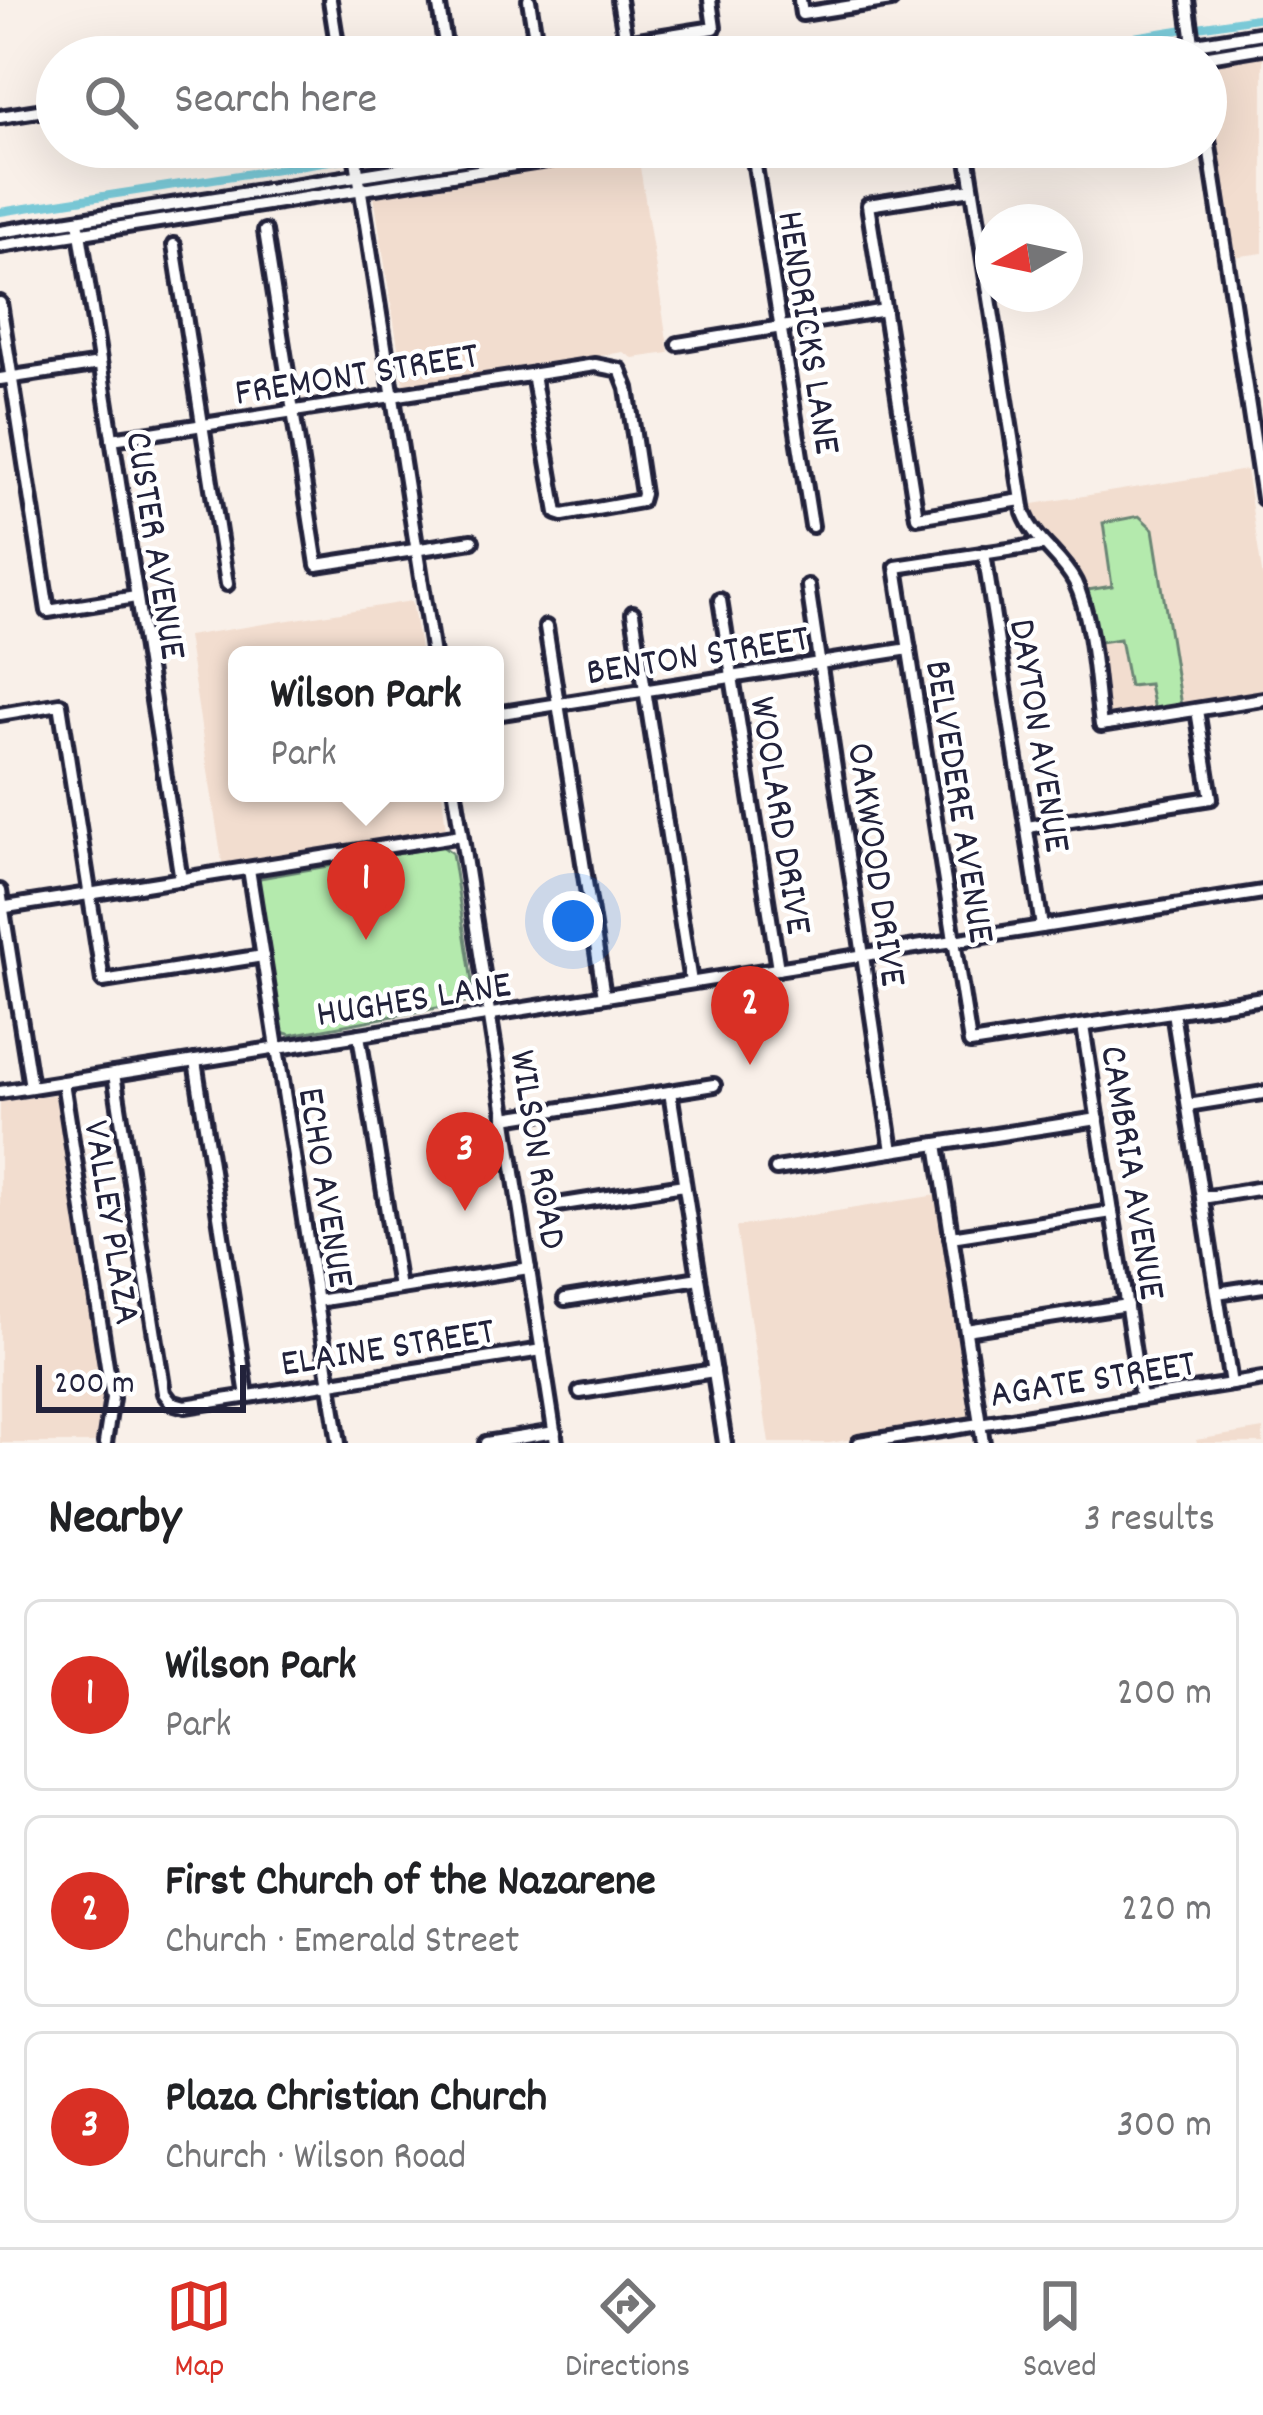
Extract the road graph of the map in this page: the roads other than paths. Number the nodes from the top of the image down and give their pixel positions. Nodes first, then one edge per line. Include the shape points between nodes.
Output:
1 (330, 0) edge
2 (438, 0) edge
3 (529, 0) edge
4 (619, 0) edge
5 (710, 0) edge
6 (800, 0) edge
7 (891, 0) edge
8 (1187, 0) edge
9 (1263, 33) edge
10 (336, 36) edge
11 (444, 36) edge
12 (533, 36) edge
13 (625, 36) edge
14 (664, 36) edge
15 (1194, 36) edge
16 (1227, 41) edge
17 (1263, 47) edge
18 (1227, 48) edge
19 (36, 111) edge
20 (0, 117) edge
21 (357, 168) edge
22 (408, 168) edge
23 (498, 168) edge
24 (755, 168) edge
25 (970, 168) edge
26 (1212, 168) edge
27 (358, 176) junction
28 (973, 189) junction
29 (360, 190) junction
30 (79, 226) junction
31 (265, 231) dead end
32 (0, 232) edge
33 (174, 245) dead end
34 (0, 246) edge
35 (0, 303) edge
36 (885, 310) junction
37 (781, 327) junction
38 (677, 344) dead end
39 (100, 364) junction
40 (533, 374) junction
41 (6, 378) edge
42 (393, 395) junction
43 (293, 411) junction
44 (202, 425) junction
45 (112, 439) junction
46 (1263, 498) edge
47 (1021, 500) junction
48 (812, 526) dead end
49 (472, 541) dead end
50 (1041, 544) junction
51 (418, 551) junction
52 (984, 554) junction
53 (227, 584) dead end
54 (808, 586) dead end
55 (136, 597) junction
56 (720, 600) dead end
57 (633, 613) dead end
58 (546, 627) dead end
59 (433, 646) edge
60 (908, 650) junction
61 (820, 663) junction
62 (732, 677) junction
63 (645, 691) junction
64 (1263, 700) edge
65 (559, 704) junction
66 (1197, 710) junction
67 (504, 713) edge
68 (0, 714) edge
69 (456, 802) edge
70 (1027, 827) junction
71 (461, 835) junction
72 (249, 869) junction
73 (181, 880) junction
74 (0, 891) edge
75 (1263, 892) edge
76 (89, 894) junction
77 (1, 908) edge
78 (1042, 927) junction
79 (954, 941) junction
80 (866, 955) junction
81 (262, 956) junction
82 (778, 969) junction
83 (691, 982) junction
84 (604, 996) junction
85 (1263, 998) edge
86 (1173, 1012) junction
87 (489, 1014) junction
88 (1083, 1026) junction
89 (359, 1035) junction
90 (277, 1048) junction
91 (195, 1061) junction
92 (114, 1074) junction
93 (63, 1082) junction
94 (714, 1085) dead end
95 (31, 1087) junction
96 (0, 1092) edge
97 (670, 1092) junction
98 (1263, 1093) edge
99 (1188, 1105) junction
100 (506, 1118) junction
101 (1098, 1119) junction
102 (937, 1144) junction
103 (892, 1151) junction
104 (776, 1169) dead end
105 (684, 1185) junction
106 (1263, 1188) edge
107 (1202, 1198) junction
108 (551, 1206) dead end
109 (1112, 1212) junction
110 (951, 1237) junction
111 (529, 1268) junction
112 (699, 1278) junction
113 (1263, 1286) edge
114 (399, 1288) junction
115 (1217, 1293) junction
116 (565, 1299) dead end
117 (317, 1301) junction
118 (1127, 1305) junction
119 (966, 1330) junction
120 (542, 1350) junction
121 (713, 1371) junction
122 (1263, 1379) edge
123 (329, 1383) junction
124 (1231, 1384) junction
125 (580, 1392) dead end
126 (248, 1396) junction
127 (1141, 1398) junction
128 (980, 1424) junction
129 (556, 1438) edge
130 (105, 1443) edge
131 (339, 1443) edge
132 (486, 1443) edge
133 (725, 1443) edge
134 (859, 1443) edge
135 (983, 1443) edge

1 - 10 street
2 - 11 street
3 - 12 street
4 - 13 street
5 - 14 street via 714,28
6 - 7 street via 802,14
8 - 15 street
9 - 16 street
17 - 18 street
19 - 20 street
21 - 27 street
22 - 27 street
23 - 29 street
24 - 37 street, HENDRICKS LANE
25 - 28 street
26 - 46 street
27 - 29 street
27 - 30 street
28 - 36 street via 868,205
28 - 47 street
29 - 30 street
29 - 42 street
30 - 32 street
30 - 34 street
30 - 39 street, CUSTER AVENUE
31 - 43 street
33 - 44 street
35 - 41 street
36 - 37 street
36 - 47 street via 917,518
37 - 38 street
37 - 48 street, HENDRICKS LANE
39 - 41 street
39 - 45 street, CUSTER AVENUE
40 - 40 street, FREMONT STREET via 609,365 625,377 643,498 563,515 554,506
40 - 42 street, FREMONT STREET
41 - 55 street via 48,610
42 - 43 street, FREMONT STREET
42 - 51 street
43 - 44 street, FREMONT STREET
43 - 51 street via 317,565
44 - 45 street, FREMONT STREET
44 - 53 street
45 - 55 street, CUSTER AVENUE
47 - 50 street
49 - 51 street
50 - 52 street
50 - 66 street via 1079,594 1101,725
51 - 59 street
52 - 60 street, BELVEDERE AVENUE via 896,567
52 - 70 street, DAYTON AVENUE
54 - 61 street, OAKWOOD DRIVE
55 - 73 street, CUSTER AVENUE
56 - 62 street, WOOLARD DRIVE
57 - 63 street
58 - 65 street
60 - 61 street, BENTON STREET
60 - 79 street, BELVEDERE AVENUE
61 - 62 street, BENTON STREET
61 - 80 street, OAKWOOD DRIVE
62 - 63 street, BENTON STREET
62 - 82 street, WOOLARD DRIVE
63 - 65 street, BENTON STREET
63 - 83 street
64 - 66 street
65 - 67 street, BENTON STREET
65 - 84 street
66 - 70 street via 1211,798
68 - 76 street via 60,704
69 - 71 street, WILSON ROAD
70 - 78 street, DAYTON AVENUE
71 - 72 street
71 - 87 street, WILSON ROAD
72 - 73 street
72 - 81 street, ECHO AVENUE
73 - 76 street
74 - 77 street
75 - 78 street, HUGHES LANE
76 - 77 street
76 - 81 street via 103,981
77 - 95 street
78 - 79 street, HUGHES LANE
79 - 80 street, HUGHES LANE
79 - 88 street, BELVEDERE AVENUE via 970,1043
80 - 82 street, HUGHES LANE
80 - 103 street, OAKWOOD DRIVE
81 - 90 street, ECHO AVENUE
82 - 83 street, HUGHES LANE
83 - 84 street, HUGHES LANE
84 - 87 street, HUGHES LANE
85 - 86 street
86 - 88 street
86 - 99 street
87 - 89 street, HUGHES LANE
87 - 100 street, WILSON ROAD
88 - 101 street, CAMBRIA AVENUE
89 - 90 street, HUGHES LANE
89 - 114 street
90 - 91 street, HUGHES LANE
90 - 117 street, ECHO AVENUE
91 - 92 street, HUGHES LANE
91 - 126 street
92 - 93 street, HUGHES LANE
92 - 126 street, ELAINE STREET via 164,1393 182,1406
93 - 95 street, HUGHES LANE
93 - 130 street, VALLEY PLAZA via 112,1398
94 - 97 street
95 - 96 street, HUGHES LANE
97 - 100 street
97 - 105 street
98 - 99 street
99 - 107 street
100 - 111 street, WILSON ROAD
101 - 102 street
101 - 109 street, CAMBRIA AVENUE
102 - 103 street
102 - 110 street
103 - 104 street
105 - 108 street
105 - 112 street
106 - 107 street
107 - 115 street
109 - 110 street
109 - 118 street, CAMBRIA AVENUE
110 - 119 street
111 - 114 street
111 - 120 street, WILSON ROAD
112 - 116 street
112 - 121 street
113 - 115 street
114 - 117 street
115 - 124 street
117 - 123 street, ECHO AVENUE
118 - 119 street
118 - 127 street, CAMBRIA AVENUE
119 - 128 street
120 - 123 street, ELAINE STREET
120 - 129 street, WILSON ROAD
121 - 125 street
121 - 133 street
122 - 124 street, AGATE STREET
123 - 126 street, ELAINE STREET
123 - 131 street, ECHO AVENUE
124 - 127 street, AGATE STREET
127 - 128 street, AGATE STREET
128 - 134 street, AGATE STREET
128 - 135 street
129 - 132 street

